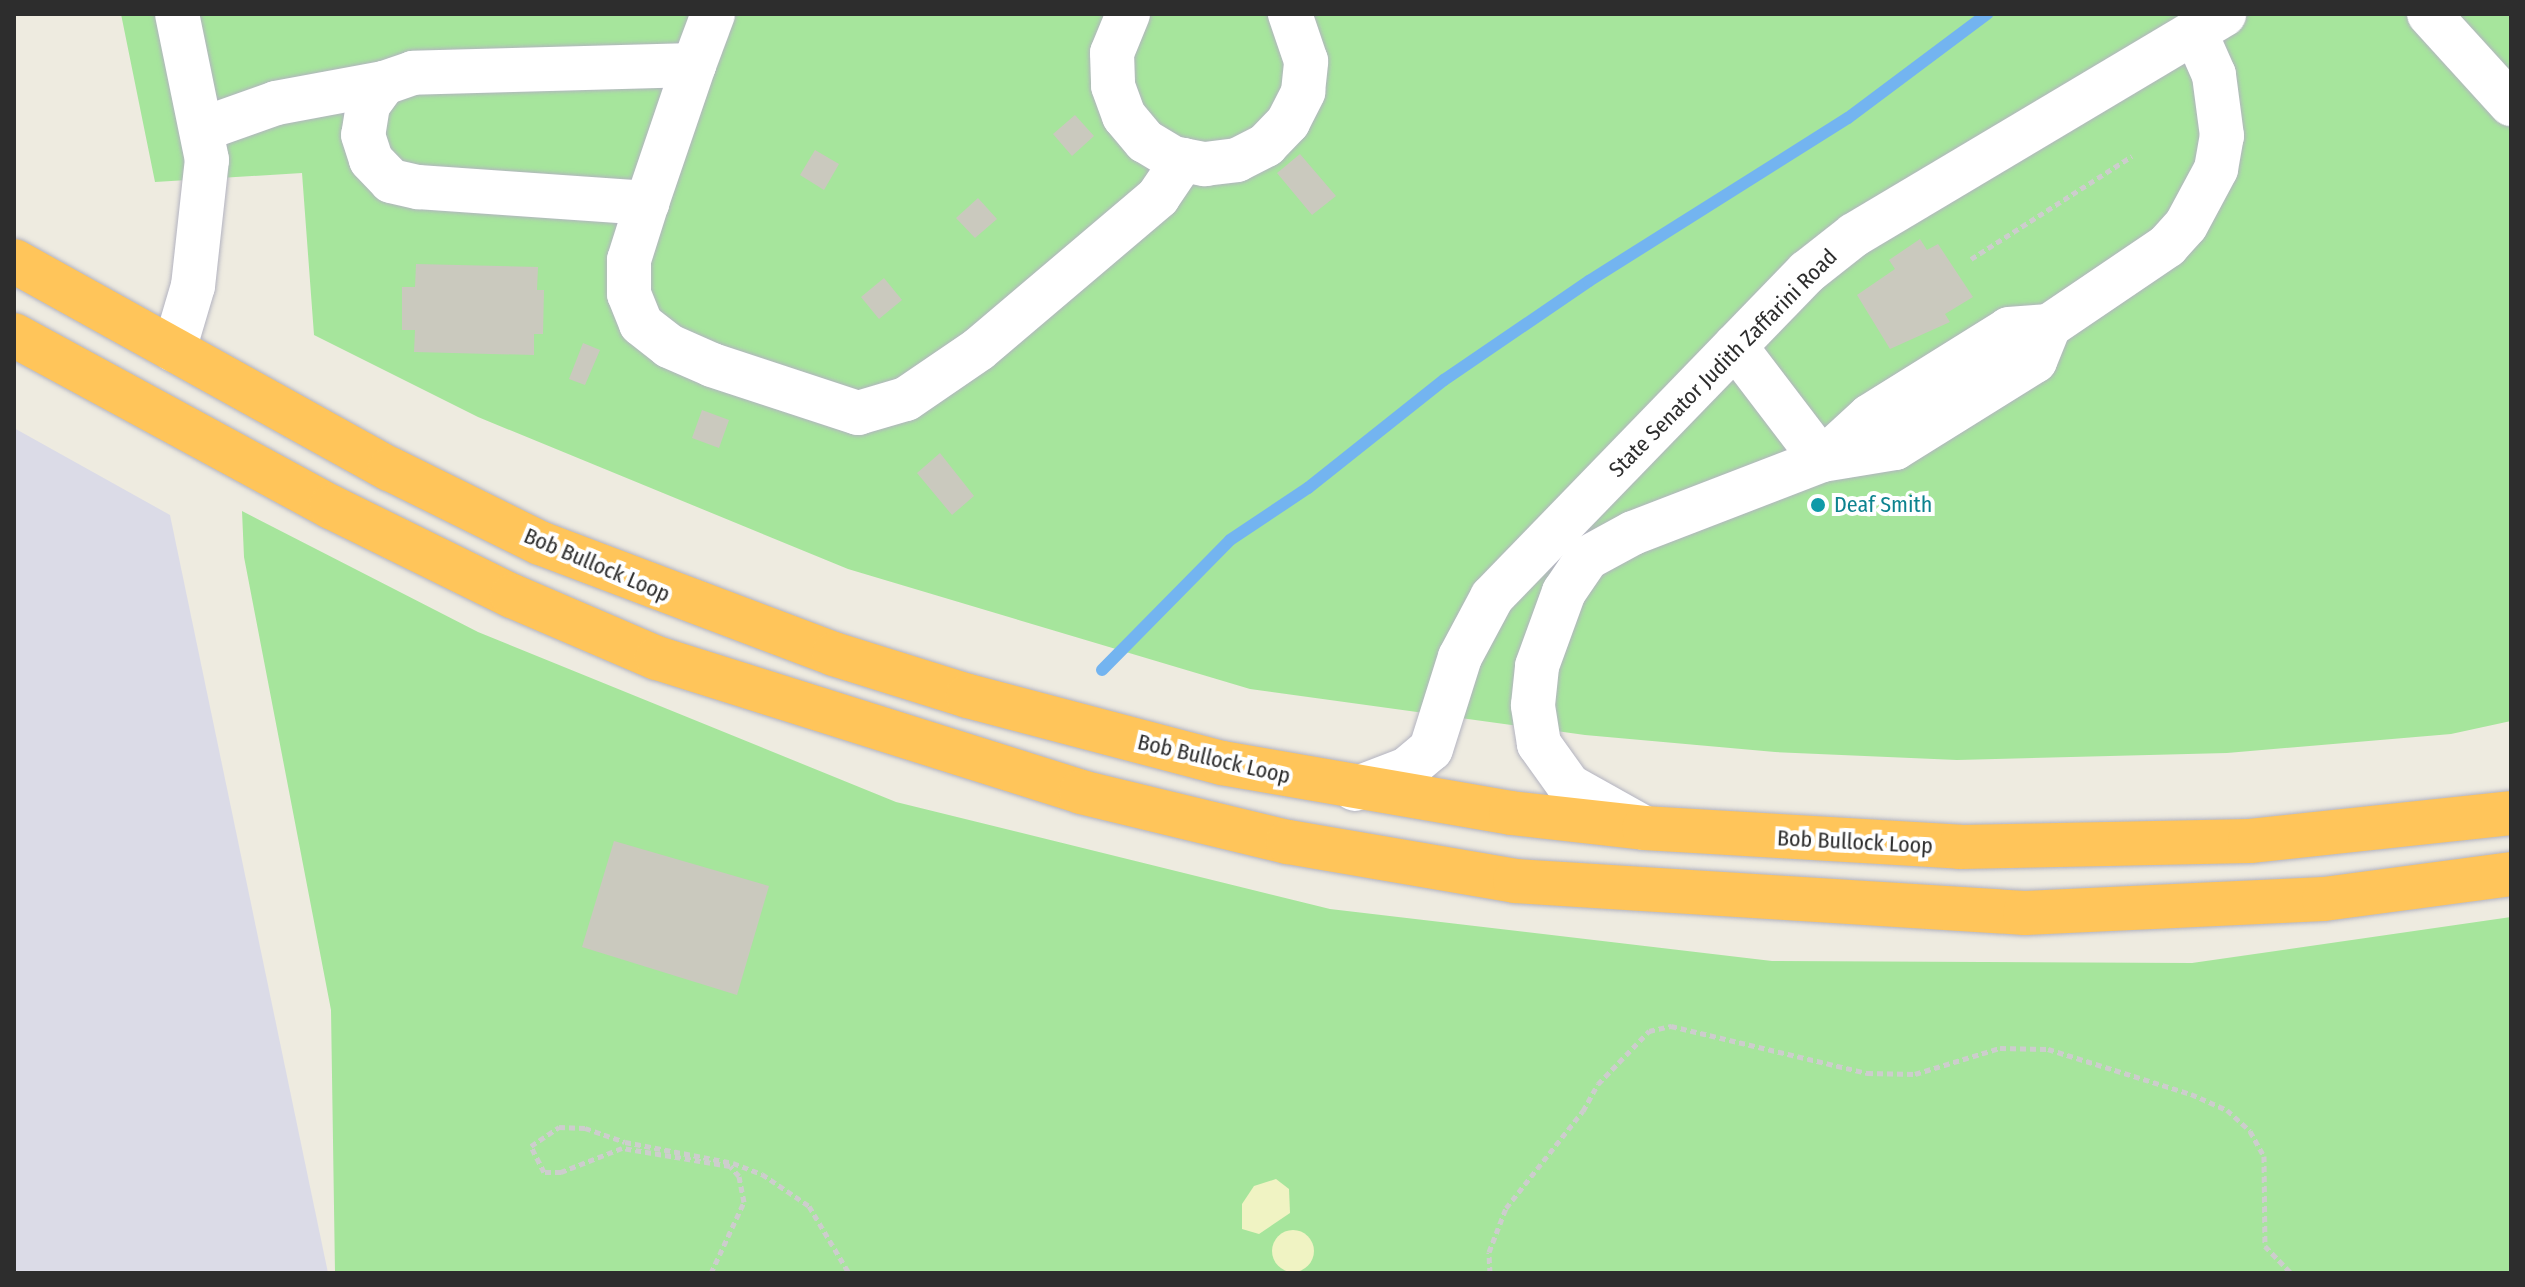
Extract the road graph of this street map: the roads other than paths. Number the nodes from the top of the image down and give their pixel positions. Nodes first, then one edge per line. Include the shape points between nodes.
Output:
1 (177, 14) edge
2 (713, 14) edge
3 (1128, 14) edge
4 (1290, 14) edge
5 (2429, 14) edge
6 (2210, 23) edge
7 (694, 65) junction
8 (384, 83) junction
9 (2511, 104) edge
10 (203, 129) junction
11 (1183, 160) junction
12 (647, 203) junction
13 (14, 261) edge
14 (14, 335) edge
15 (1735, 346) junction
16 (174, 350) junction
17 (1822, 460) junction
18 (1355, 789) junction
19 (2511, 813) edge
20 (1644, 828) junction
21 (2511, 874) edge

1 - 10 street
2 - 7 street
3 - 11 street via 1112,53 1120,106 1145,141
4 - 11 street via 1306,61 1303,92 1288,122 1266,145 1237,160
5 - 9 street
6 - 15 street, State Senator Judith Zaffarini Road via 1854,235 1807,272
6 - 17 street, State Senator Judith Zaffarini Road via 2223,119 2216,169 2203,200 2167,246 2049,326 2009,329 1870,416
7 - 8 street via 413,73
7 - 12 street
8 - 10 street via 276,103
8 - 12 street via 368,105 363,135 371,160 391,181
10 - 16 street via 207,187 191,297
11 - 12 street via 1158,197 979,349 906,399 858,413 712,365 669,346 641,324 629,294 629,260
13 - 16 highway, Bob Bullock Loop
14 - 21 highway via 331,507 512,596 657,658 1081,792 1288,842 1515,881 2025,913 2324,899
15 - 17 street
15 - 18 street, State Senator Judith Zaffarini Road via 1492,597 1460,657 1431,749 1407,769
16 - 18 highway, Bob Bullock Loop via 390,469 540,543 703,609 1093,732
17 - 20 street, State Senator Judith Zaffarini Road via 1633,533 1587,558 1564,592 1537,666 1533,705 1539,744 1569,786
18 - 20 highway, Bob Bullock Loop
19 - 20 highway, Bob Bullock Loop via 2265,840 2103,846 1960,847

